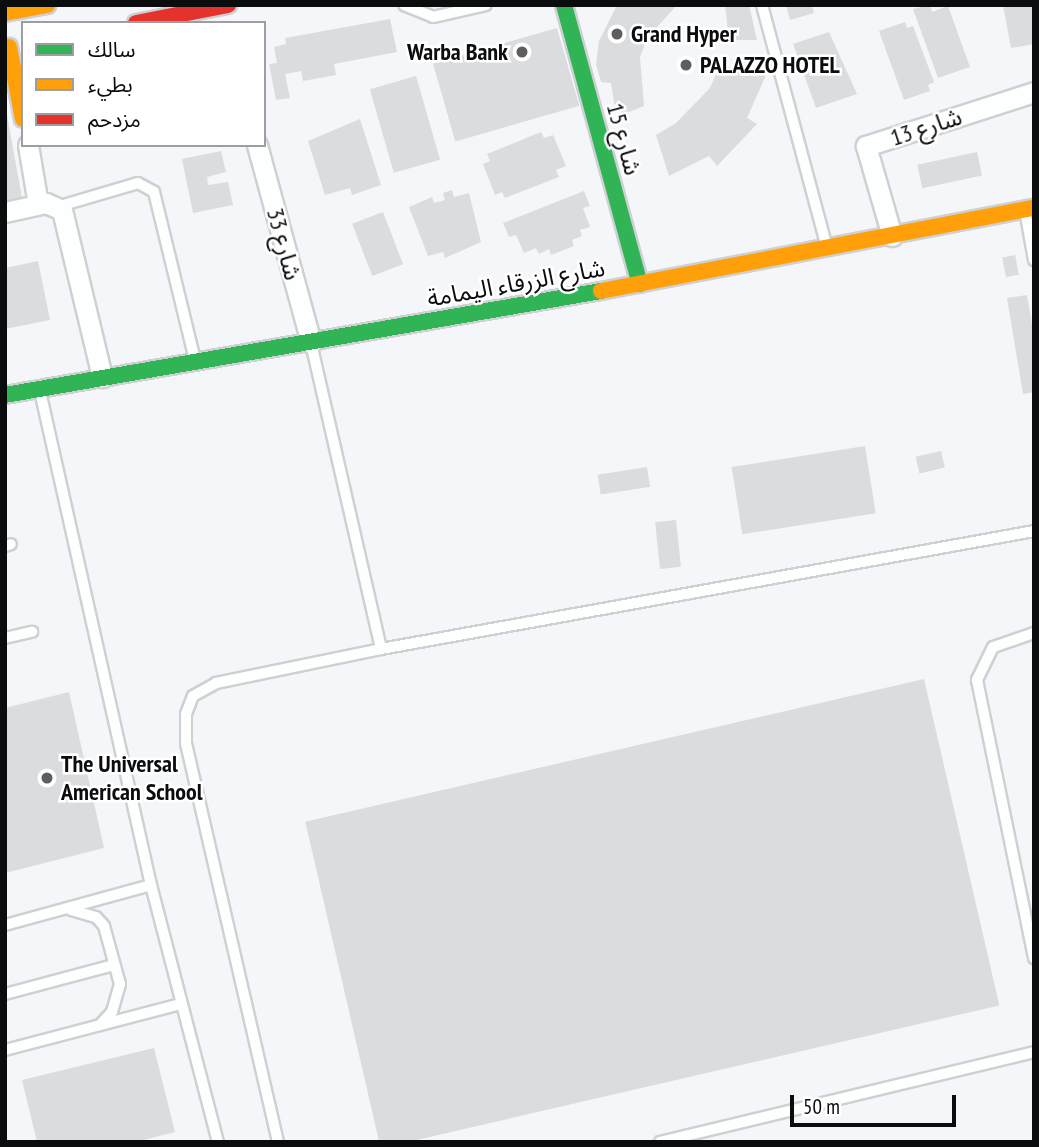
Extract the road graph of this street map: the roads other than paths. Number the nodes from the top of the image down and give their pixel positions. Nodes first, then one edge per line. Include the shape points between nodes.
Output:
1 (47, 5) edge
2 (404, 5) edge
3 (486, 5) edge
4 (564, 5) edge
5 (762, 5) edge
6 (223, 12) edge
7 (5, 13) edge
8 (152, 21) edge
9 (12, 46) edge
10 (1034, 92) edge
11 (21, 106) edge
12 (27, 147) edge
13 (258, 147) edge
14 (38, 204) junction
15 (60, 206) junction
16 (1029, 209) edge
17 (5, 212) edge
18 (892, 236) junction
19 (827, 248) junction
20 (1034, 260) edge
21 (640, 284) junction
22 (311, 343) junction
23 (196, 362) junction
24 (102, 377) junction
25 (40, 390) junction
26 (5, 395) edge
27 (1034, 531) edge
28 (32, 632) dead end
29 (1034, 633) edge
30 (5, 638) edge
31 (382, 649) junction
32 (151, 885) junction
33 (68, 909) junction
34 (5, 925) edge
35 (1034, 958) edge
36 (114, 965) junction
37 (5, 994) edge
38 (180, 1004) junction
39 (100, 1026) junction
40 (5, 1050) edge
41 (1034, 1052) edge
42 (218, 1142) edge
43 (278, 1142) edge
44 (660, 1142) edge

1 - 7 street
2 - 3 lane via 433,17
4 - 21 street, شارع 15
5 - 19 lane
6 - 8 street
9 - 11 street
10 - 18 street, شارع 13 via 866,146
12 - 14 street
13 - 22 street, شارع 33
14 - 15 street
14 - 17 street
15 - 23 lane via 138,183 154,192
15 - 24 street
16 - 18 street, شارع الزرقاء اليمامة
16 - 20 lane
18 - 19 street, شارع الزرقاء اليمامة
19 - 21 street, شارع الزرقاء اليمامة
21 - 22 street, شارع الزرقاء اليمامة
22 - 23 street, شارع الزرقاء اليمامة
22 - 31 lane
23 - 24 street, شارع الزرقاء اليمامة
24 - 25 street, شارع الزرقاء اليمامة
25 - 26 street, شارع الزرقاء اليمامة
25 - 32 lane
27 - 31 lane
28 - 30 lane
29 - 35 lane via 993,647 977,680
31 - 43 lane via 216,683 193,696 186,714 186,744
32 - 33 lane
32 - 38 lane
33 - 34 lane
33 - 36 lane via 96,917 104,926
36 - 37 lane
36 - 39 lane via 118,999
38 - 39 lane
38 - 42 lane
39 - 40 lane
41 - 44 lane

